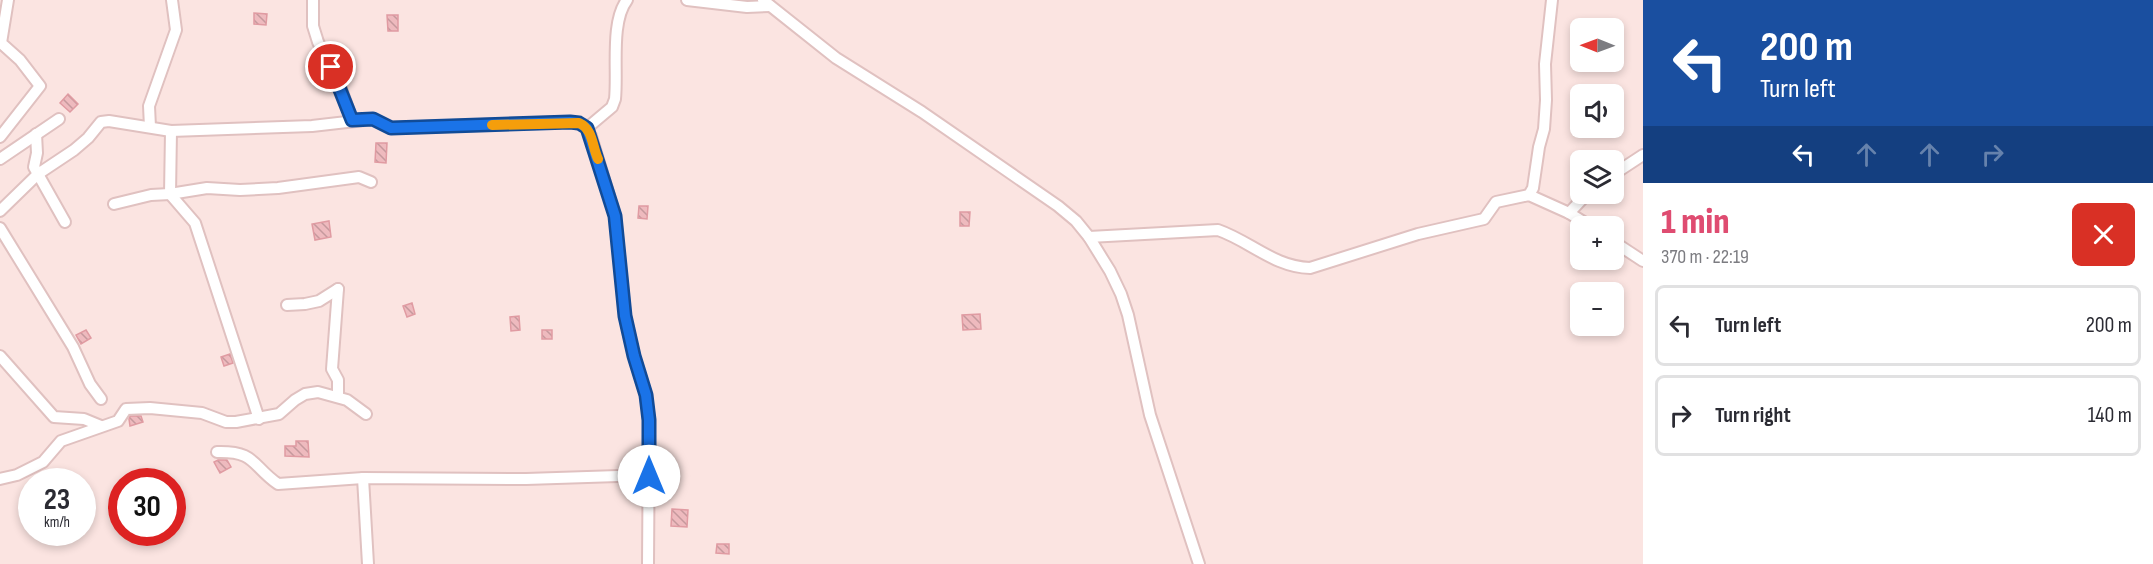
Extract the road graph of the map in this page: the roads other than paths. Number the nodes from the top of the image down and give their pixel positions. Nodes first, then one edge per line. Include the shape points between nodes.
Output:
1 (8, 0) edge
2 (172, 0) edge
3 (313, 0) edge
4 (627, 0) edge
5 (687, 0) edge
6 (1552, 0) edge
7 (767, 3) edge
8 (59, 119) dead end
9 (352, 120) junction
10 (150, 127) junction
11 (587, 128) junction
12 (171, 131) junction
13 (36, 134) junction
14 (0, 137) edge
15 (1643, 155) edge
16 (0, 159) edge
17 (1624, 167) edge
18 (38, 174) junction
19 (371, 182) dead end
20 (170, 194) junction
21 (1529, 195) junction
22 (114, 204) dead end
23 (1578, 204) edge
24 (0, 211) edge
25 (1569, 213) junction
26 (1574, 216) edge
27 (65, 222) dead end
28 (0, 228) edge
29 (1089, 237) junction
30 (1624, 249) edge
31 (1643, 261) edge
32 (287, 305) dead end
33 (0, 356) edge
34 (338, 396) junction
35 (101, 399) dead end
36 (366, 414) dead end
37 (260, 419) junction
38 (100, 426) junction
39 (217, 452) dead end
40 (649, 476) junction
41 (363, 478) junction
42 (0, 479) edge
43 (369, 564) edge
44 (648, 564) edge
45 (1199, 564) edge

1 - 14 street via 1,43 40,86
2 - 10 street via 176,30 149,106
3 - 9 street via 313,26 318,42
4 - 11 street via 618,31 615,99 612,107
5 - 7 street via 747,6
6 - 21 street via 1545,64 1544,129
7 - 29 street via 836,58 1058,206
8 - 13 street
9 - 11 street via 373,119 391,128 570,122
9 - 12 street via 312,126
10 - 12 street
10 - 18 street via 101,122 74,150
11 - 40 street via 615,216 625,316 646,395
12 - 20 street
13 - 16 street
13 - 18 street via 34,167
15 - 17 street
18 - 24 street
18 - 27 street
19 - 20 street via 342,177 286,187 207,188
20 - 22 street
20 - 37 street via 195,223
21 - 25 street
21 - 29 street via 1496,202 1484,219 1418,234 1310,268 1282,263 1218,230
23 - 25 street
25 - 26 street
28 - 35 street via 74,347
29 - 45 street via 1121,294 1150,415
30 - 31 street
32 - 34 street via 319,301 338,289 332,369 338,380
33 - 38 street via 54,417 84,419
34 - 36 street
34 - 37 street via 305,394 279,414
37 - 38 street via 226,422 202,413 126,408 118,421
38 - 42 street via 61,441 43,462
39 - 41 street via 248,457 278,484
40 - 41 street
40 - 44 street
41 - 43 street

